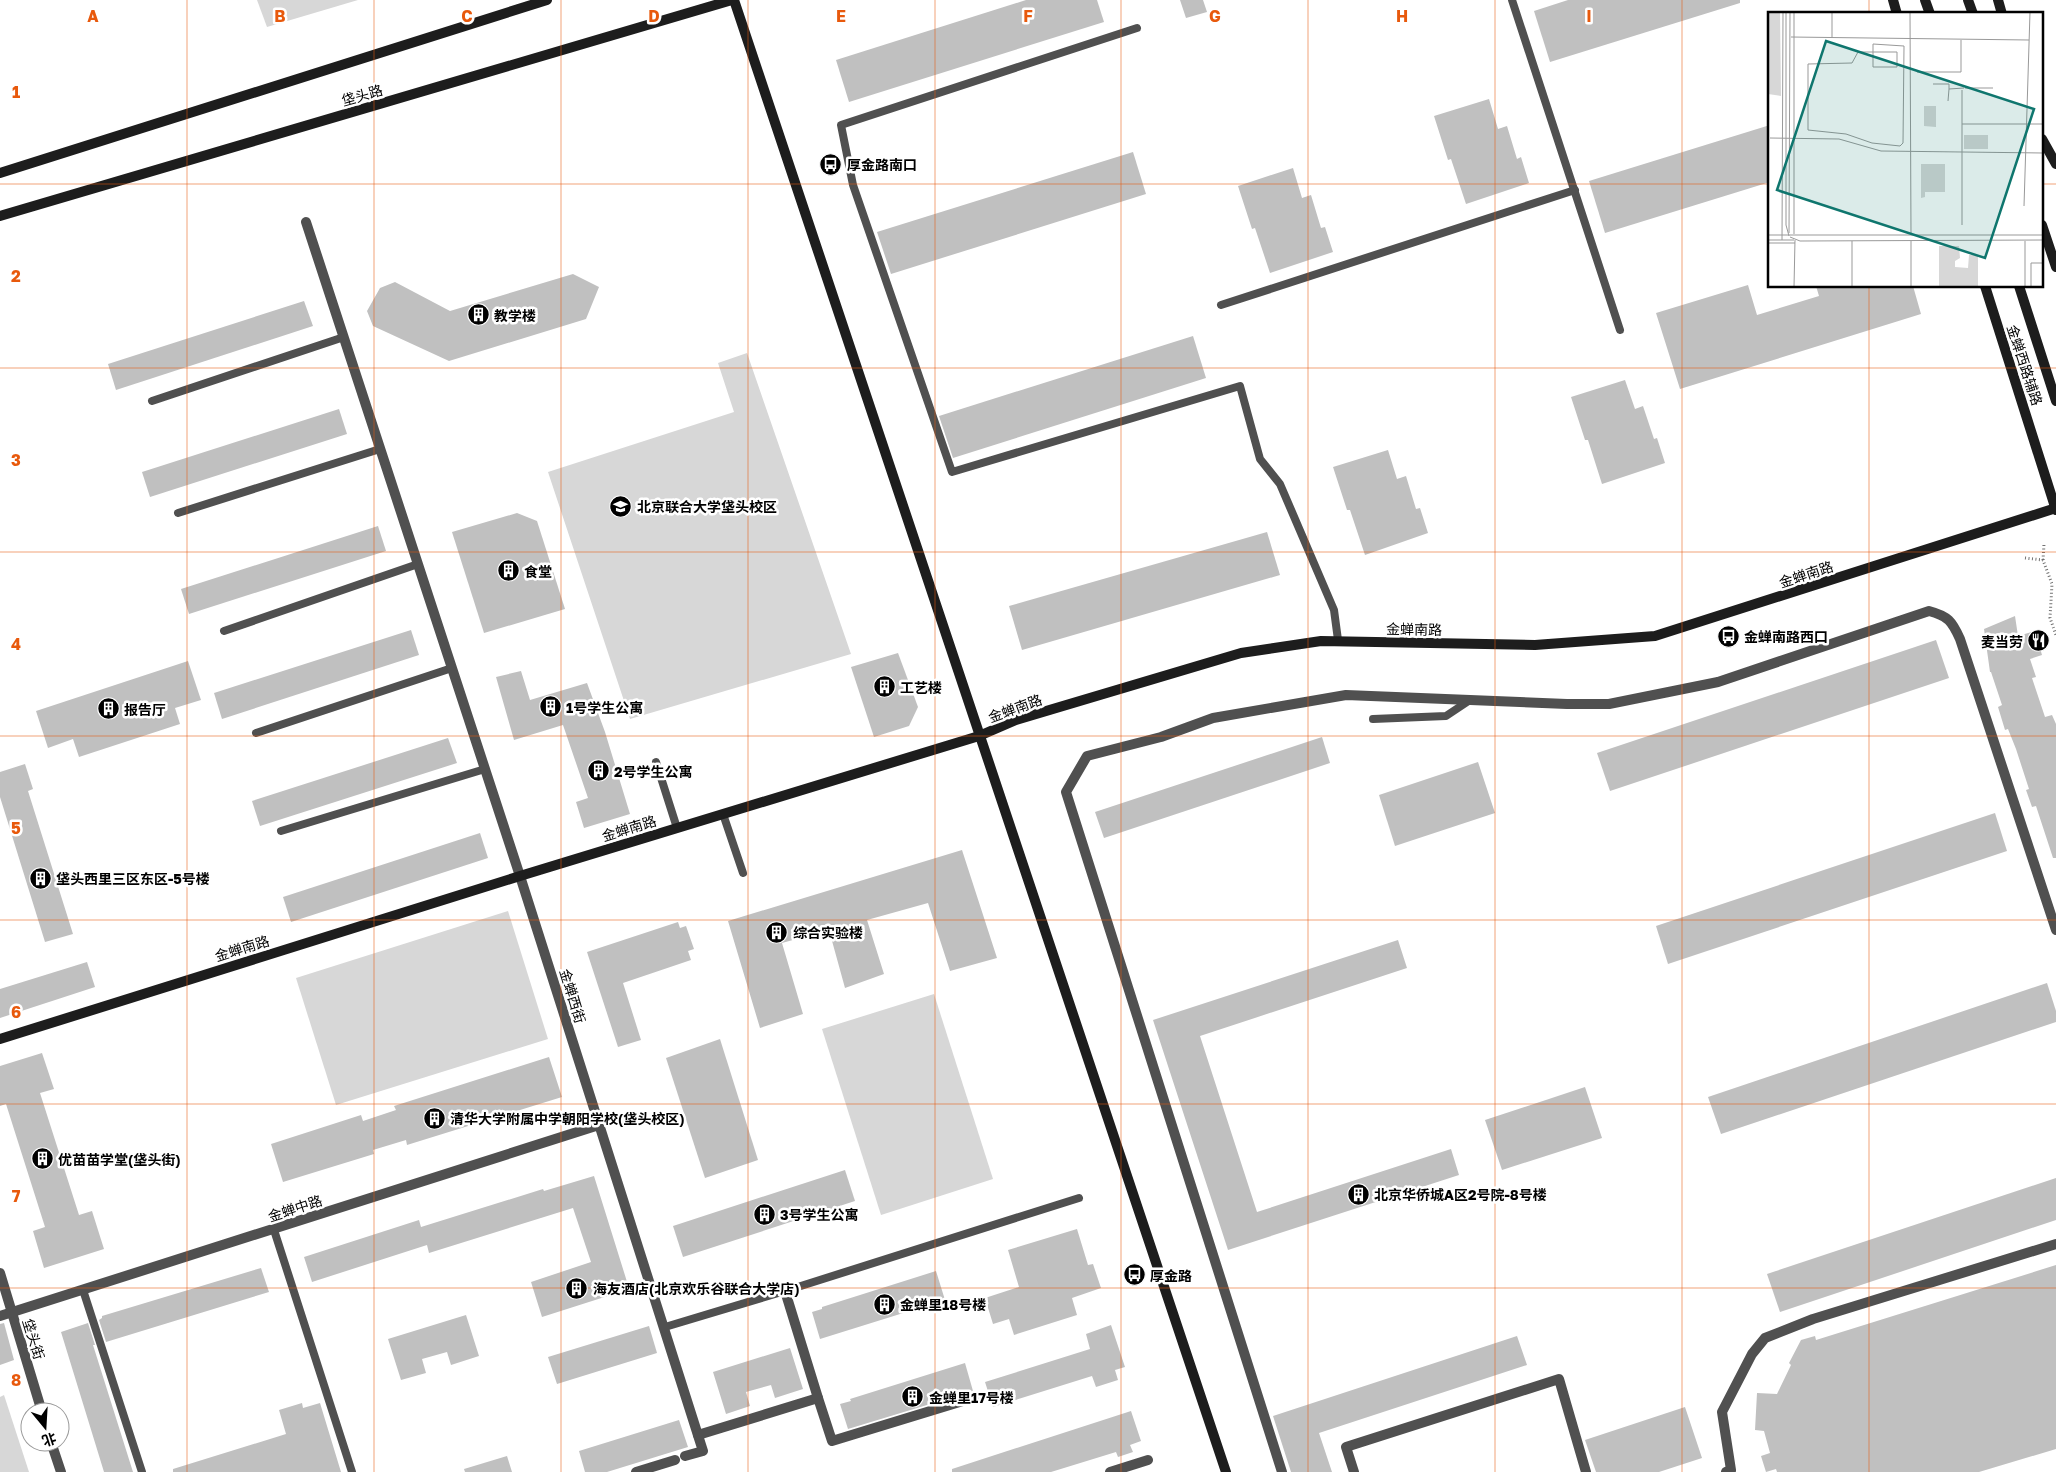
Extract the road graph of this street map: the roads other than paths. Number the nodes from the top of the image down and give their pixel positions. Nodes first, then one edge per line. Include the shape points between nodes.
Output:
1 (546, 0) edge
2 (733, 0) edge
3 (1512, 0) edge
4 (1968, 0) edge
5 (1972, 12) edge
6 (1137, 28) dead end
7 (2044, 143) edge
8 (2056, 164) edge
9 (0, 174) edge
10 (1575, 190) junction
11 (0, 216) edge
12 (306, 222) dead end
13 (2044, 231) edge
14 (2056, 267) edge
15 (1986, 288) edge
16 (2020, 288) edge
17 (1221, 305) dead end
18 (1620, 330) dead end
19 (344, 337) junction
20 (152, 401) dead end
21 (2056, 401) edge
22 (380, 449) junction
23 (2056, 509) edge
24 (178, 513) dead end
25 (418, 564) junction
26 (224, 631) dead end
27 (1338, 640) junction
28 (452, 668) junction
29 (1470, 700) junction
30 (1373, 719) dead end
31 (256, 733) dead end
32 (979, 736) junction
33 (656, 762) dead end
34 (486, 769) junction
35 (723, 814) junction
36 (677, 828) junction
37 (281, 831) dead end
38 (743, 873) dead end
39 (520, 876) junction
40 (2056, 930) edge
41 (0, 1039) edge
42 (599, 1124) junction
43 (1079, 1198) dead end
44 (274, 1230) junction
45 (2056, 1244) edge
46 (0, 1273) edge
47 (83, 1290) junction
48 (785, 1291) junction
49 (12, 1312) junction
50 (0, 1316) edge
51 (664, 1327) junction
52 (976, 1397) dead end
53 (818, 1398) junction
54 (39, 1402) edge
55 (698, 1435) junction
56 (55, 1452) edge
57 (685, 1456) dead end
58 (675, 1460) dead end
59 (1148, 1460) dead end
60 (1729, 1471) edge
61 (61, 1472) edge
62 (142, 1472) edge
63 (352, 1472) edge
64 (636, 1472) edge
65 (1110, 1472) edge
66 (1226, 1472) edge
67 (1282, 1472) edge
68 (1354, 1472) edge
69 (1586, 1472) edge

1 - 9 street
2 - 11 street, 垡头路
2 - 32 street
3 - 10 lane
4 - 5 street
6 - 27 lane via 841,125 853,185 952,472 1240,386 1260,459 1280,484 1334,610
7 - 8 street
10 - 17 lane
10 - 18 lane
12 - 19 street, 金蝉西街
13 - 14 street
15 - 23 street, 金蝉西路辅路
16 - 21 street
19 - 20 lane
19 - 22 street, 金蝉西街
22 - 24 lane
22 - 25 street, 金蝉西街
23 - 27 street, 金蝉南路 via 1656,636 1535,645
25 - 26 lane
25 - 28 street, 金蝉西街
27 - 32 street, 金蝉南路 via 1241,653 1016,720
28 - 31 lane
28 - 34 street, 金蝉西街
29 - 30 lane via 1446,716
29 - 40 street via 1608,704 1718,682 1929,611 1942,614 1953,624 1960,639
29 - 67 street via 1346,695 1213,718 1087,756 1066,792
32 - 35 street, 金蝉南路
32 - 66 street
33 - 36 lane
34 - 37 lane
34 - 39 street, 金蝉西街
35 - 36 street, 金蝉南路
35 - 38 lane
36 - 39 street, 金蝉南路
39 - 41 street, 金蝉南路
39 - 42 street, 金蝉西街
42 - 44 street, 金蝉中路
42 - 51 street, 金蝉西街
43 - 48 lane
44 - 47 street, 金蝉中路
44 - 63 lane
45 - 60 street via 1813,1319 1766,1338 1752,1354 1722,1412
46 - 49 street, 垡头街
47 - 49 street, 金蝉中路
47 - 62 lane
48 - 51 lane
48 - 53 street
49 - 50 street, 金蝉中路
49 - 54 street, 垡头街
51 - 55 street, 金蝉西街
52 - 53 street via 832,1441
53 - 55 street
55 - 57 street via 703,1450
56 - 61 street
58 - 64 street
59 - 65 street
68 - 69 street via 1346,1447 1559,1379

